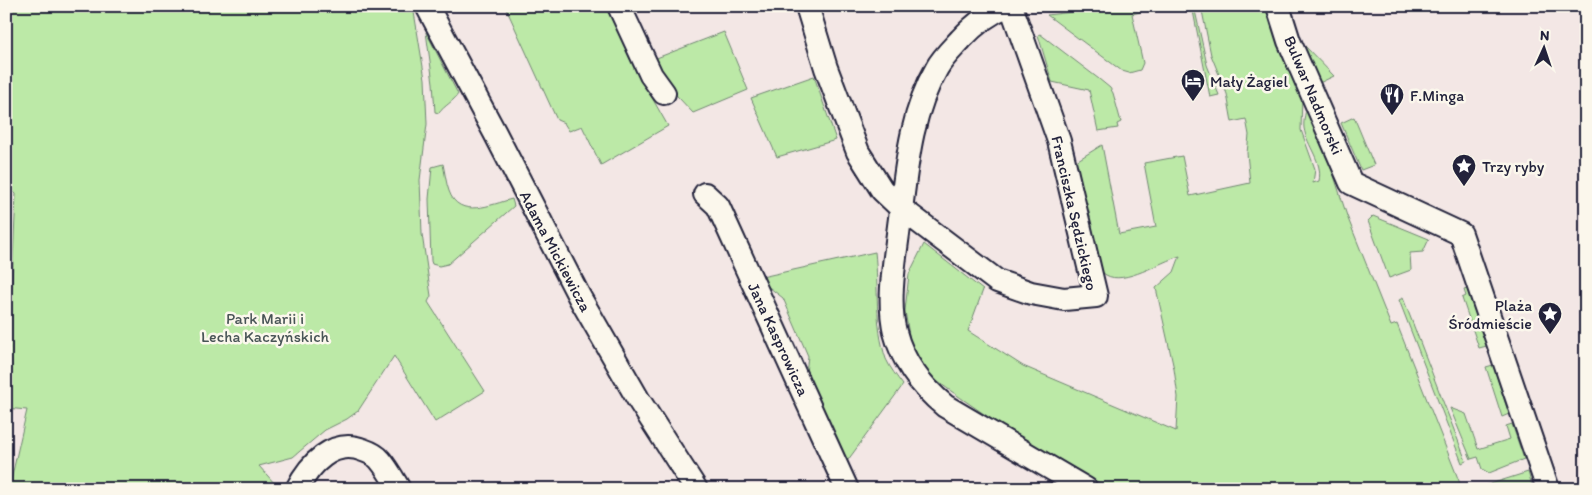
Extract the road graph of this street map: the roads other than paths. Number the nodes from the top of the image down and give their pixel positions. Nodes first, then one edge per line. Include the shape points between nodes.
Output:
1 (427, 6) edge
2 (619, 6) edge
3 (807, 6) edge
4 (1009, 6) edge
5 (1278, 6) edge
6 (664, 93) dead end
7 (705, 194) dead end
8 (902, 209) junction
9 (297, 489) edge
10 (399, 489) edge
11 (696, 489) edge
12 (847, 489) edge
13 (1086, 489) edge
14 (1548, 489) edge

1 - 11 street, Adama Mickiewicza via 580,298 638,399
2 - 6 street via 651,75
3 - 8 street via 826,68 858,152 882,190
4 - 8 street, Franciszka Sędzickiego via 992,12 970,30 938,66 913,128
4 - 8 street, Franciszka Sędzickiego via 1060,141 1096,296 1064,299 1031,293 997,281
5 - 14 street, Bulwar Nadmorski via 1289,41 1351,184 1461,234
7 - 12 street, Jana Kasprowicza via 718,206
8 - 13 street via 891,308 902,354 914,374 929,393 946,406
9 - 10 street via 314,462 345,447 357,448 379,458

